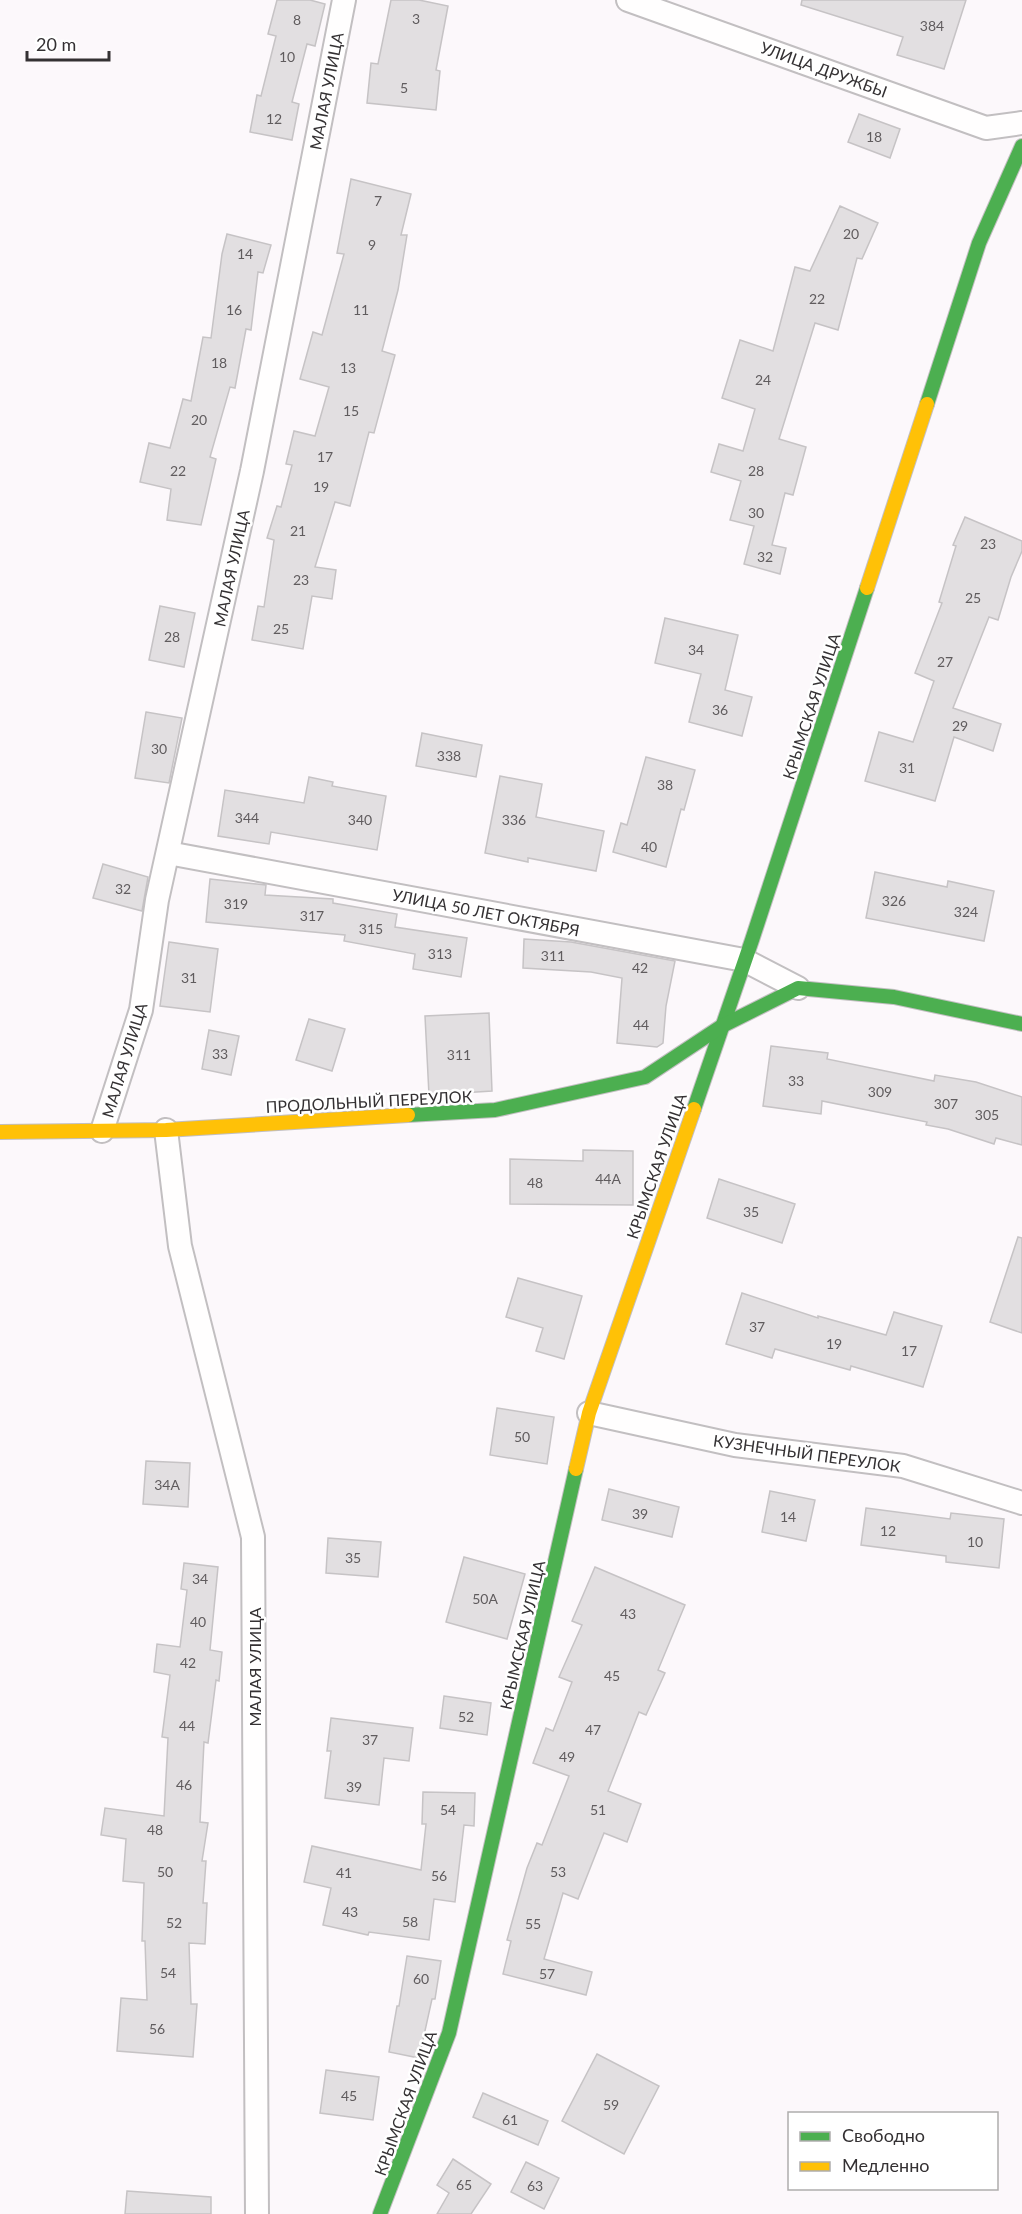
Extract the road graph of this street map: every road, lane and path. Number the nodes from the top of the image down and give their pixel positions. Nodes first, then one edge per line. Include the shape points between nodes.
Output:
1 (344, 0) edge
2 (628, 0) edge
3 (1022, 123) edge
4 (1022, 146) edge
5 (168, 853) junction
6 (744, 960) junction
7 (798, 988) junction
8 (1022, 1024) edge
9 (722, 1026) junction
10 (166, 1130) junction
11 (102, 1131) junction
12 (0, 1132) edge
13 (589, 1413) junction
14 (1022, 1503) edge
15 (257, 2214) edge
16 (380, 2214) edge

1 - 5 street, МАЛАЯ УЛИЦА via 252,471
2 - 3 street, УЛИЦА ДРУЖБЫ via 986,128
4 - 6 street, КРЫМСКАЯ УЛИЦА via 979,243
5 - 6 street, УЛИЦА 50 ЛЕТ ОКТЯБРЯ
5 - 11 street, МАЛАЯ УЛИЦА via 141,1010
6 - 7 street, УЛИЦА 50 ЛЕТ ОКТЯБРЯ
6 - 9 street, КРЫМСКАЯ УЛИЦА
7 - 8 street, УЛИЦА 50 ЛЕТ ОКТЯБРЯ via 894,997
7 - 9 street
9 - 10 street, ПРОДОЛЬНЫЙ ПЕРЕУЛОК via 645,1077 495,1110
9 - 13 street, КРЫМСКАЯ УЛИЦА
10 - 11 street, ПРОДОЛЬНЫЙ ПЕРЕУЛОК
10 - 15 street, МАЛАЯ УЛИЦА via 180,1246 253,1537
11 - 12 street, ПРОДОЛЬНЫЙ ПЕРЕУЛОК
13 - 14 street, КУЗНЕЧНЫЙ ПЕРЕУЛОК via 735,1445 903,1466
13 - 16 street, КРЫМСКАЯ УЛИЦА via 449,2033

